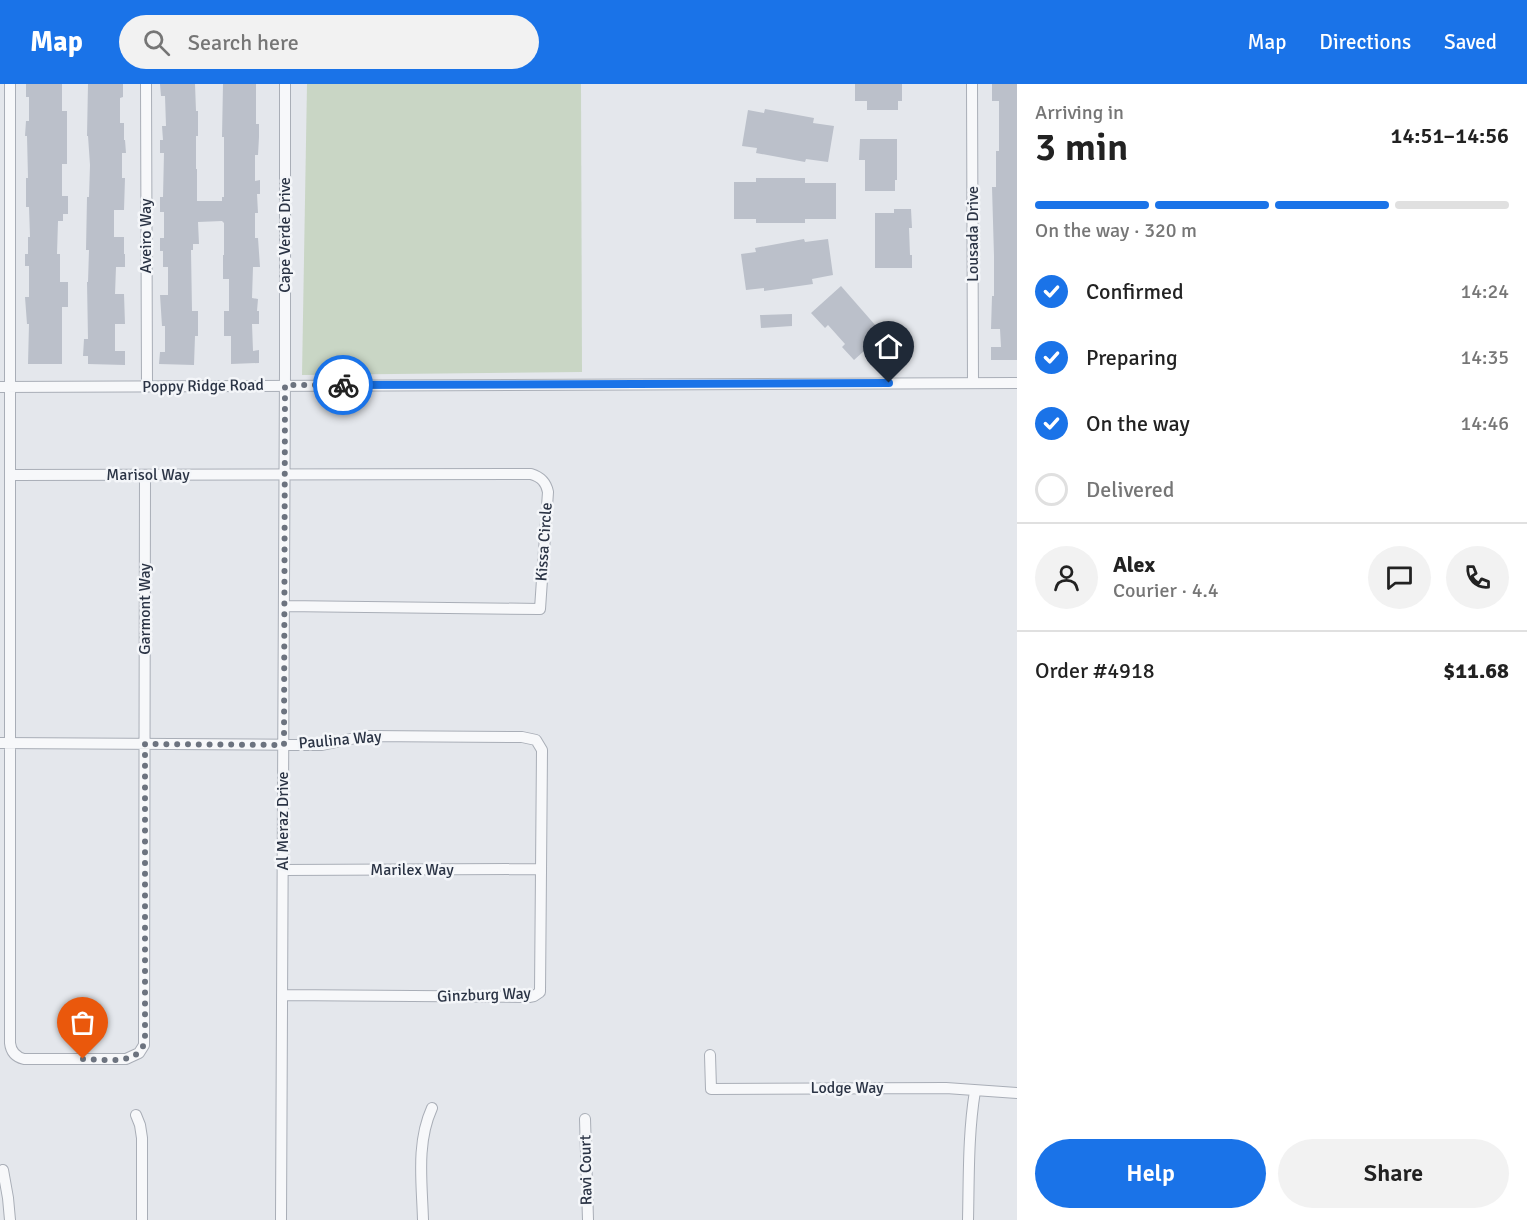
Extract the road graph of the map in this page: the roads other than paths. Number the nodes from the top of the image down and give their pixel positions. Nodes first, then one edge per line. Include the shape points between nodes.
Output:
1 (10, 84) edge
2 (146, 84) edge
3 (285, 84) edge
4 (972, 84) edge
5 (973, 383) junction
6 (1017, 383) edge
7 (285, 385) junction
8 (5, 387) edge
9 (147, 387) junction
10 (11, 475) junction
11 (145, 475) junction
12 (285, 475) junction
13 (284, 606) junction
14 (536, 740) joint
15 (5, 742) edge
16 (145, 744) junction
17 (284, 745) junction
18 (540, 869) junction
19 (283, 870) junction
20 (282, 995) junction
21 (710, 1055) dead end
22 (975, 1090) junction
23 (1017, 1093) edge
24 (432, 1108) dead end
25 (136, 1114) dead end
26 (585, 1119) dead end
27 (3, 1170) dead end
28 (10, 1220) edge
29 (142, 1220) edge
30 (281, 1220) edge
31 (423, 1220) edge
32 (588, 1220) edge
33 (968, 1220) edge

1 - 8 street
2 - 9 street, Aveiro Way
3 - 7 street, Cape Verde Drive
4 - 5 street, Lousada Drive
5 - 6 street, Poppy Ridge Road
5 - 7 street, Poppy Ridge Road
7 - 9 street, Poppy Ridge Road
7 - 12 street, Al Meraz Drive
8 - 9 street, Poppy Ridge Road
8 - 10 street
10 - 11 street, Marisol Way
10 - 15 street
11 - 12 street, Marisol Way
11 - 16 street, Garmont Way
12 - 13 street, Al Meraz Drive
12 - 13 street, Kissa Circle via 531,474 545,482 548,492 540,609
13 - 17 street, Al Meraz Drive
14 - 17 street, Paulina Way via 365,736 322,745
14 - 18 street, Ginzburg Way via 542,750
15 - 16 street, Paulina Way
15 - 16 street, Garmont Way via 10,1043 13,1052 24,1059 126,1059 139,1053 144,1045
16 - 17 street, Paulina Way
17 - 19 street, Al Meraz Drive
18 - 19 street, Marilex Way
18 - 20 street, Ginzburg Way via 540,992 534,996
19 - 20 street, Al Meraz Drive
20 - 30 street, Al Meraz Drive
21 - 22 street, Lodge Way via 711,1089
22 - 23 street, Lodge Way
22 - 33 street
24 - 31 street via 423,1138
25 - 29 street via 142,1138
26 - 32 street, Ravi Court
27 - 28 street

